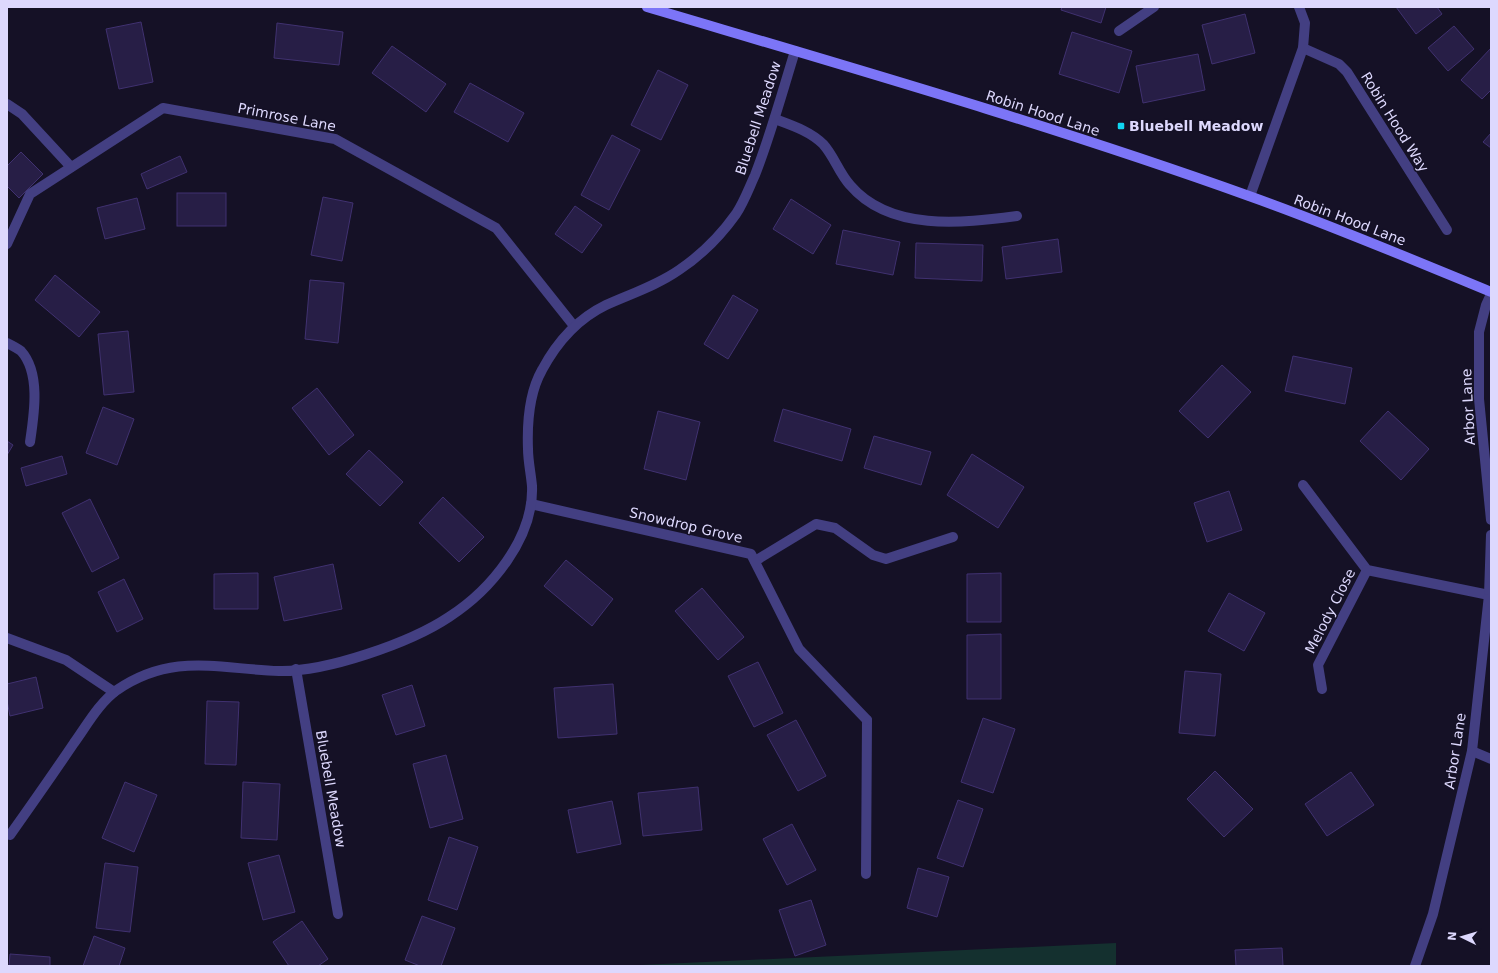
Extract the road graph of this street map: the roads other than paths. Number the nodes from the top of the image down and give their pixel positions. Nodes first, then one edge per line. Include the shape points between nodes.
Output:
1 (647, 7) edge
2 (1154, 7) edge
3 (1299, 7) edge
4 (1119, 31) dead end
5 (1303, 48) junction
6 (795, 51) junction
7 (7, 104) edge
8 (774, 118) junction
9 (71, 167) junction
10 (1250, 196) junction
11 (1016, 216) dead end
12 (1447, 230) dead end
13 (7, 244) edge
14 (1491, 293) edge
15 (574, 326) junction
16 (7, 343) edge
17 (30, 442) dead end
18 (1303, 485) dead end
19 (531, 504) junction
20 (1491, 520) edge
21 (1491, 535) edge
22 (953, 537) dead end
23 (755, 561) junction
24 (1367, 570) junction
25 (1489, 595) junction
26 (7, 638) edge
27 (296, 669) junction
28 (1322, 689) dead end
29 (114, 692) junction
30 (1472, 751) junction
31 (1491, 759) edge
32 (10, 835) dead end
33 (866, 874) dead end
34 (338, 914) dead end
35 (1415, 966) edge

1 - 6 main road, Robin Hood Lane
2 - 4 street
3 - 5 street via 1305,23
5 - 10 street
5 - 12 street, Robin Hood Way via 1339,64 1347,72
6 - 8 street, Bluebell Meadow
6 - 10 main road, Robin Hood Lane via 1024,120
7 - 9 street via 22,114
8 - 11 street via 807,132 823,144 849,185 866,200 894,214 913,219 967,222
8 - 15 street, Bluebell Meadow via 767,144 737,212 702,252 678,271 605,306
9 - 13 street, Primrose Lane via 30,194
9 - 15 street, Primrose Lane via 163,108 335,139 496,228
10 - 14 main road, Robin Hood Lane
14 - 20 street, Arbor Lane via 1479,332 1479,399
15 - 19 street, Bluebell Meadow via 560,341 540,373 532,394 528,448 532,485
16 - 17 street via 20,351 32,371 34,410
18 - 24 street, Melody Close
19 - 23 street, Snowdrop Grove via 751,554
19 - 27 street, Bluebell Meadow via 521,536 503,569 452,616 404,640 344,661
21 - 25 street, Arbor Lane
22 - 23 street via 886,559 873,555 834,528 816,524
23 - 33 street, Snowdrop Grove via 799,649 867,720
24 - 25 street, Melody Close
24 - 28 street, Melody Close via 1318,665
25 - 30 street, Arbor Lane
26 - 29 street via 66,660
27 - 29 street, Bluebell Meadow via 280,671 187,665 152,672
27 - 34 street, Bluebell Meadow
29 - 32 street, Bluebell Meadow via 95,714
30 - 31 street
30 - 35 street, Arbor Lane via 1432,914

